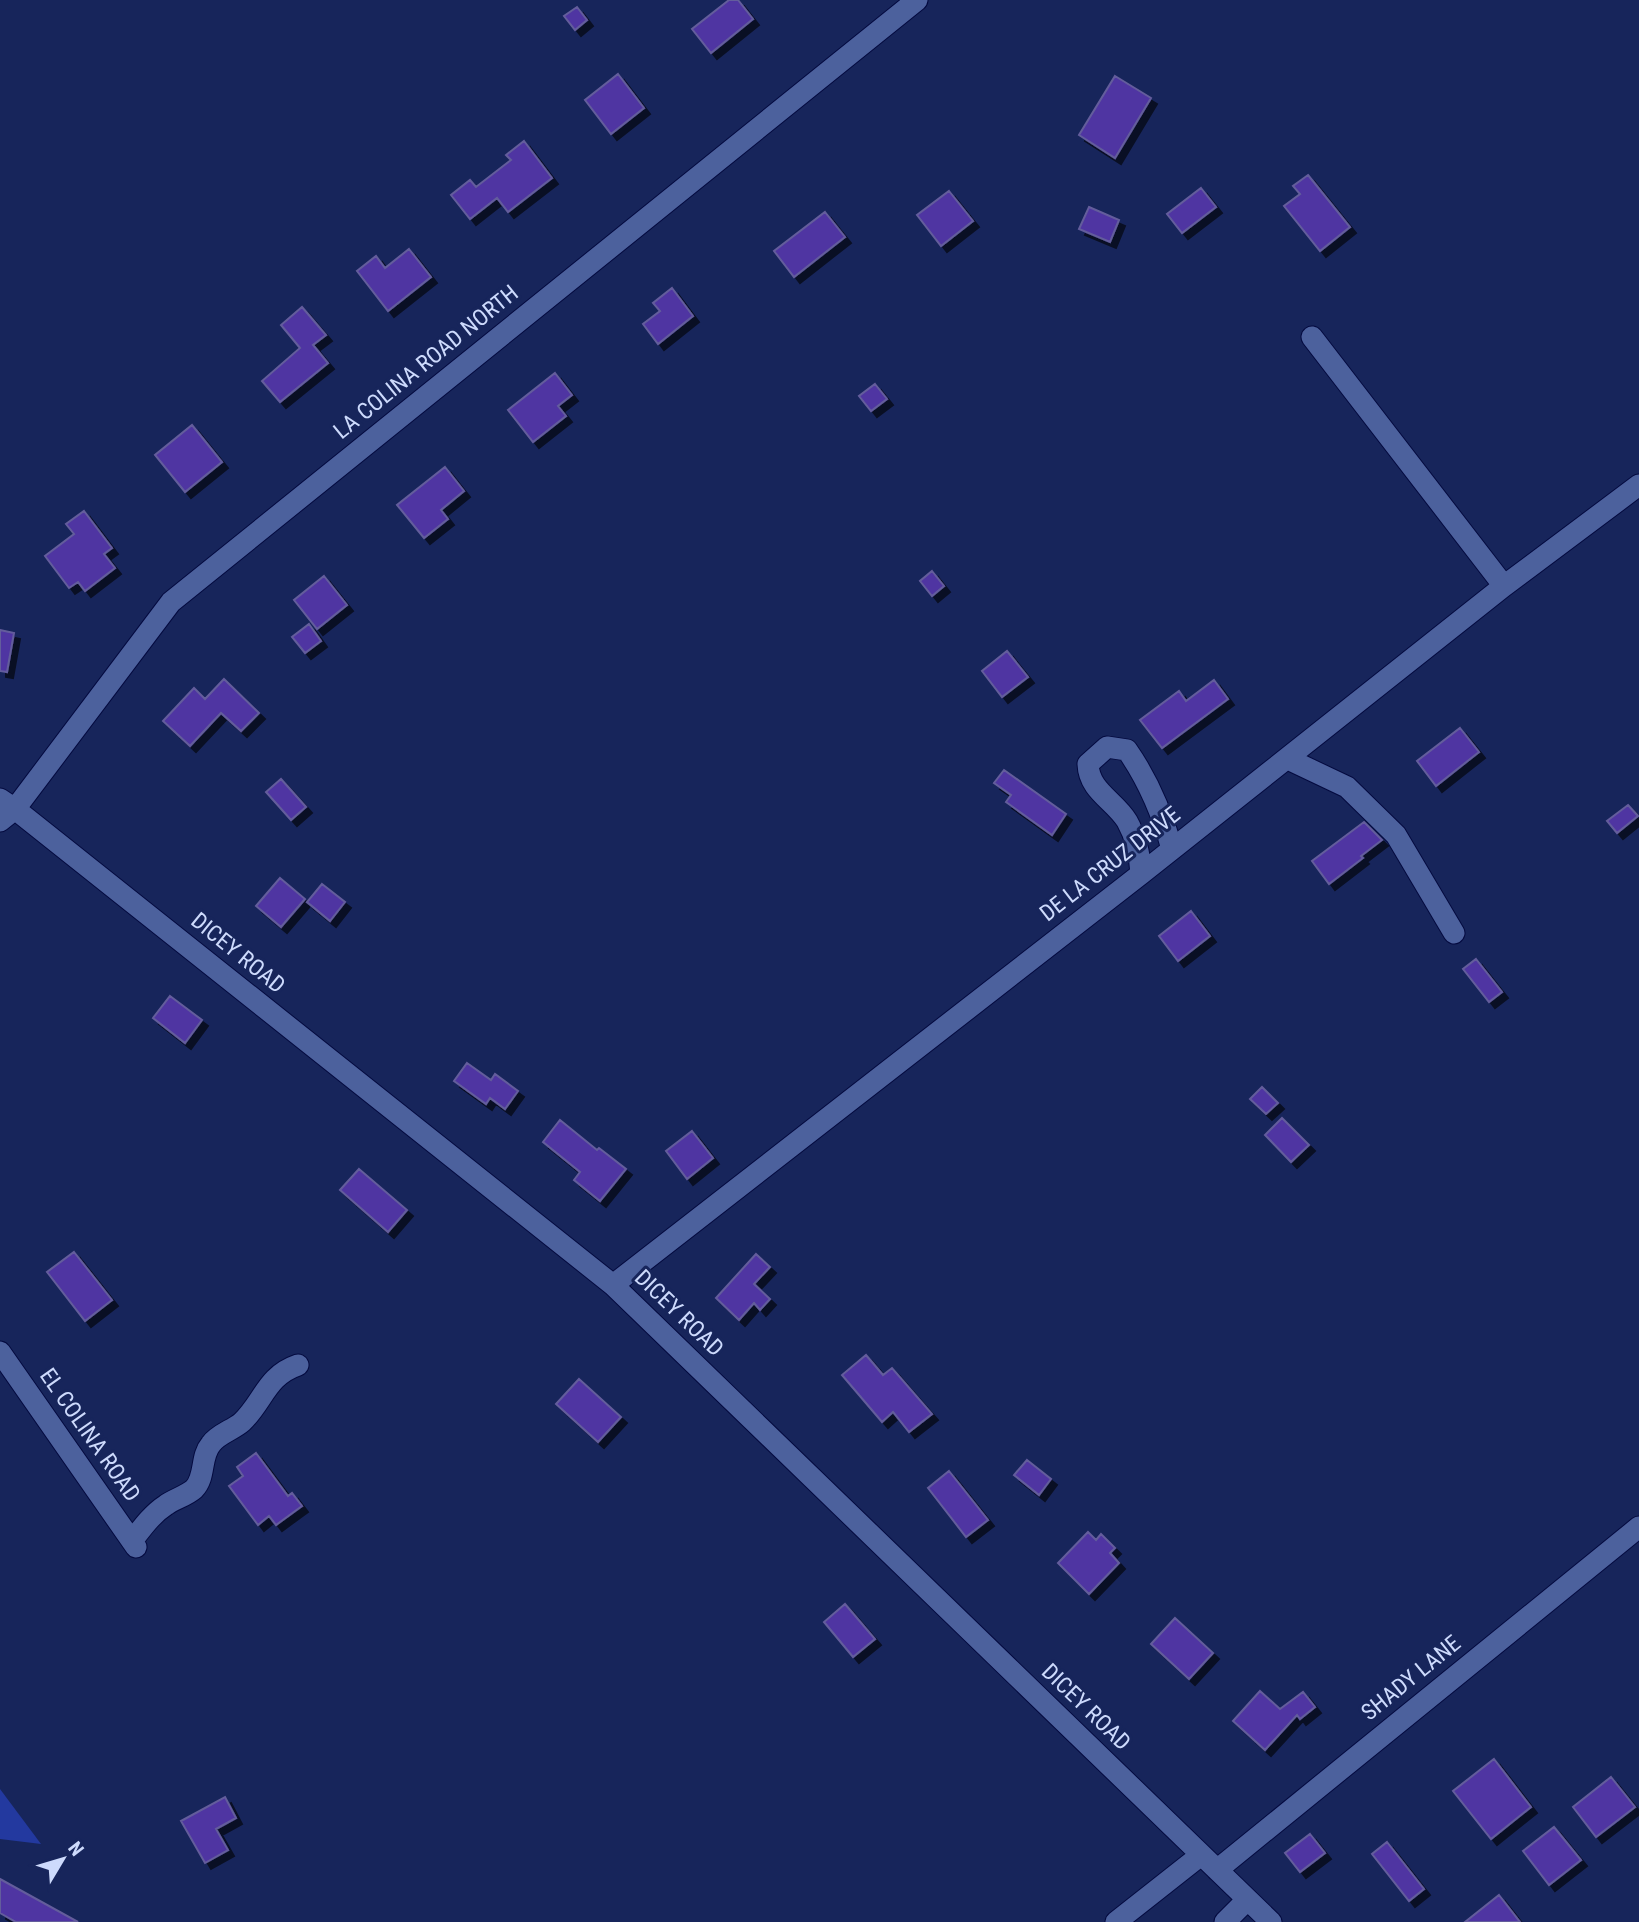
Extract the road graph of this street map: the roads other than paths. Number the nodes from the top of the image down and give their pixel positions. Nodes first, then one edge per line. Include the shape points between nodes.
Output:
1 (916, 0) edge
2 (1312, 337) dead end
3 (1639, 485) edge
4 (1504, 586) junction
5 (1288, 759) junction
6 (5, 810) edge
7 (1172, 849) junction
8 (1141, 874) junction
9 (1454, 933) dead end
10 (613, 1285) junction
11 (0, 1352) edge
12 (298, 1365) dead end
13 (1639, 1527) edge
14 (1201, 1855) junction
15 (1217, 1870) junction
16 (1247, 1900) junction
17 (1116, 1922) edge
18 (1225, 1922) edge
19 (1270, 1922) edge

1 - 6 street, LA COLINA ROAD NORTH via 171,602
2 - 4 street
3 - 4 street, DE LA CRUZ DRIVE
4 - 5 street, DE LA CRUZ DRIVE
5 - 7 street, DE LA CRUZ DRIVE
5 - 9 street via 1347,787 1396,835
6 - 10 street, DICEY ROAD
7 - 8 street, DE LA CRUZ DRIVE
7 - 8 street via 1142,771 1127,750 1107,747 1088,764 1088,778 1126,820 1135,839
8 - 10 street, DE LA CRUZ DRIVE
10 - 14 street, DICEY ROAD
11 - 12 street, EL COLINA ROAD via 134,1544 144,1525 164,1506 194,1489 211,1443 243,1421 283,1370
13 - 15 street, SHADY LANE
14 - 15 street, DICEY ROAD
14 - 17 street
15 - 16 street, DICEY ROAD
16 - 18 street
16 - 19 street, DICEY ROAD

